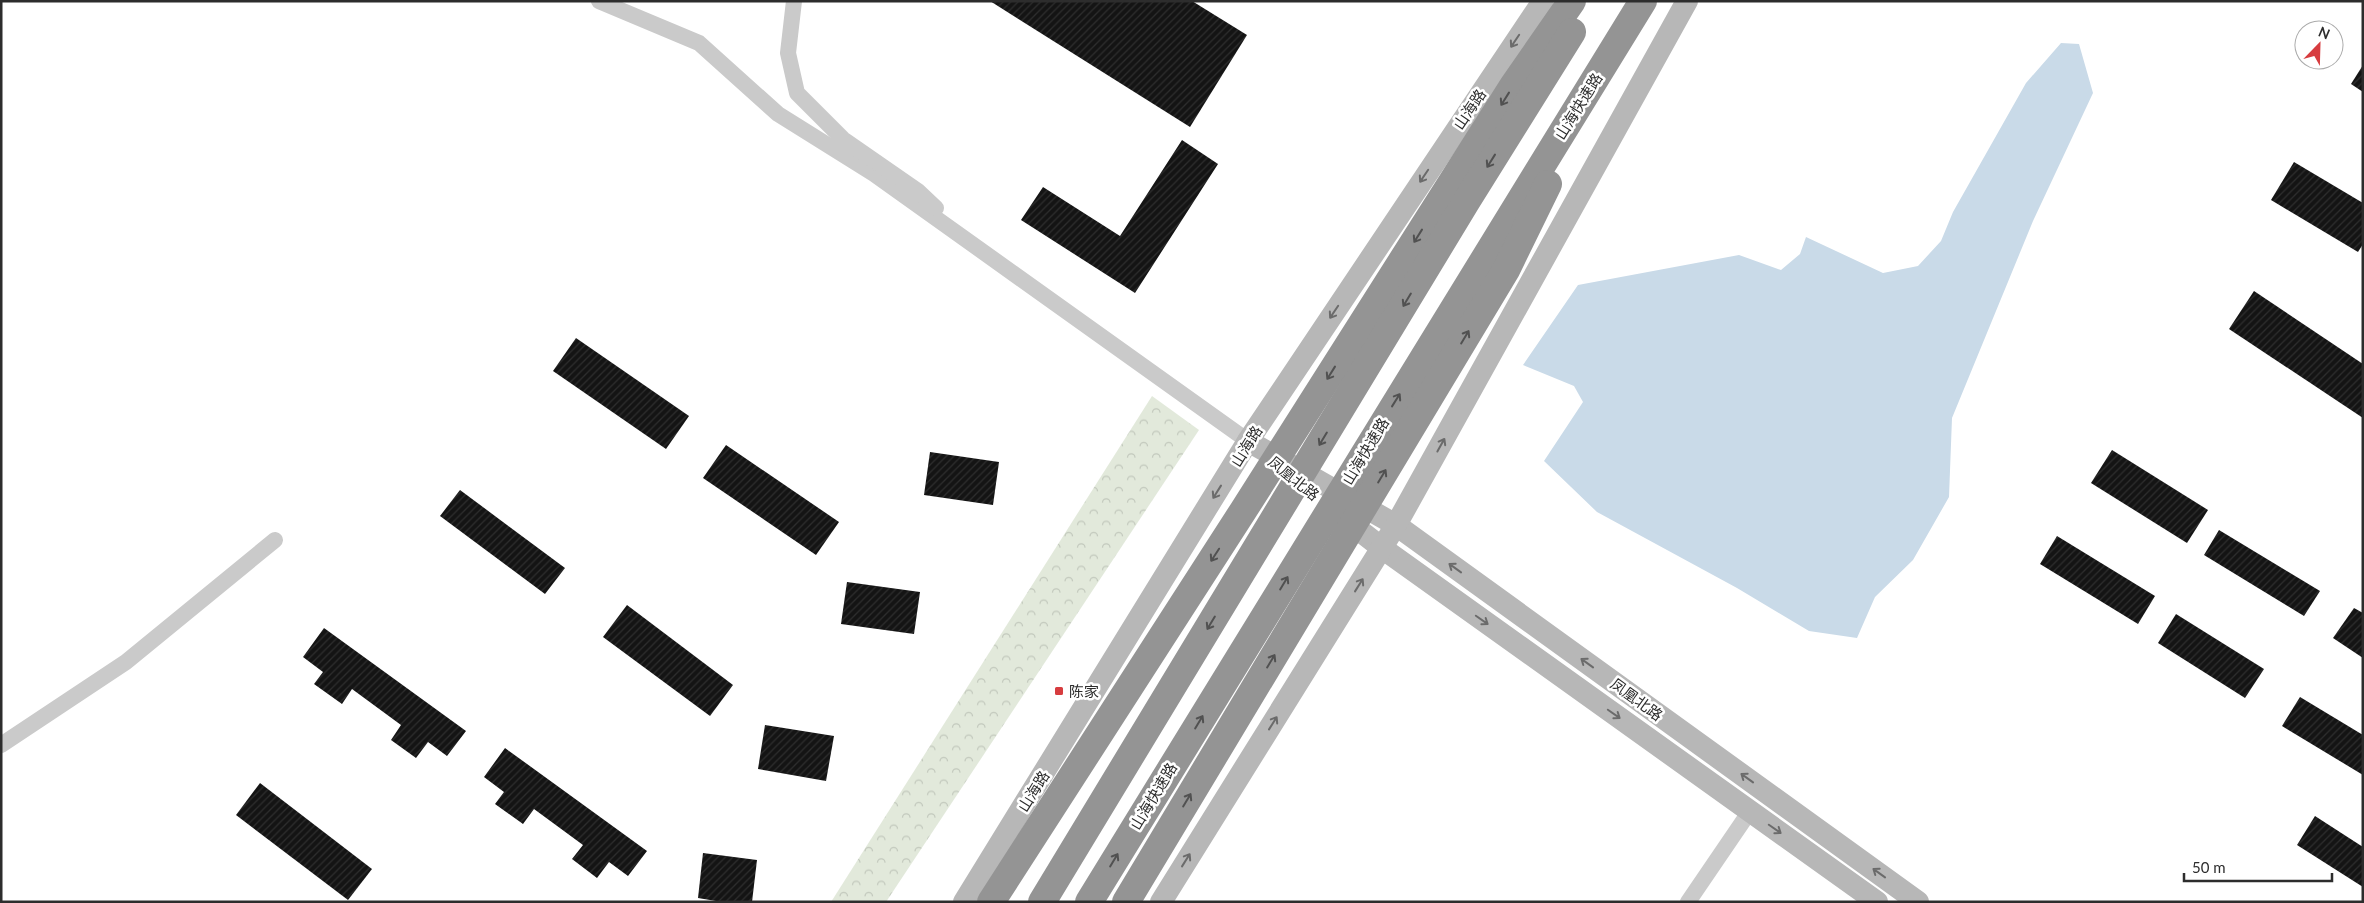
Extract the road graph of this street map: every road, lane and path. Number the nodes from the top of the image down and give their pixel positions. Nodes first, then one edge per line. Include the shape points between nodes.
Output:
1 (599, 1) edge
2 (794, 1) edge
3 (1542, 1) edge
4 (1572, 1) edge
5 (1591, 1) edge
6 (1642, 1) edge
7 (1687, 1) edge
8 (1620, 37) junction
9 (986, 253) junction
10 (1248, 441) junction
11 (1396, 525) junction
12 (275, 540) dead end
13 (1382, 548) junction
14 (1, 745) edge
15 (1750, 811) junction
16 (993, 898) edge
17 (964, 902) edge
18 (1042, 902) edge
19 (1089, 902) edge
20 (1126, 902) edge
21 (1161, 902) edge
22 (1688, 902) edge
23 (1877, 902) edge
24 (1918, 902) edge

1 - 9 street via 699,43 778,114 874,174
2 - 9 street via 788,53 797,93 843,139 918,190
3 -> 10 main road, 山海路
4 -> 16 highway via 1508,94 1244,511
5 -> 18 highway
6 - 8 highway, 山海快速路
11 -> 7 main road
19 -> 8 highway, 山海快速路
20 -> 8 highway via 1506,270
9 - 10 street
10 - 11 main road, 凤凰北路
10 - 13 main road, 凤凰北路
10 -> 17 main road, 山海路
11 - 13 main road
24 -> 11 main road, 凤凰北路
12 - 14 street via 126,662
13 -> 15 main road, 凤凰北路
21 -> 13 main road
15 - 22 street
15 -> 23 main road, 凤凰北路

